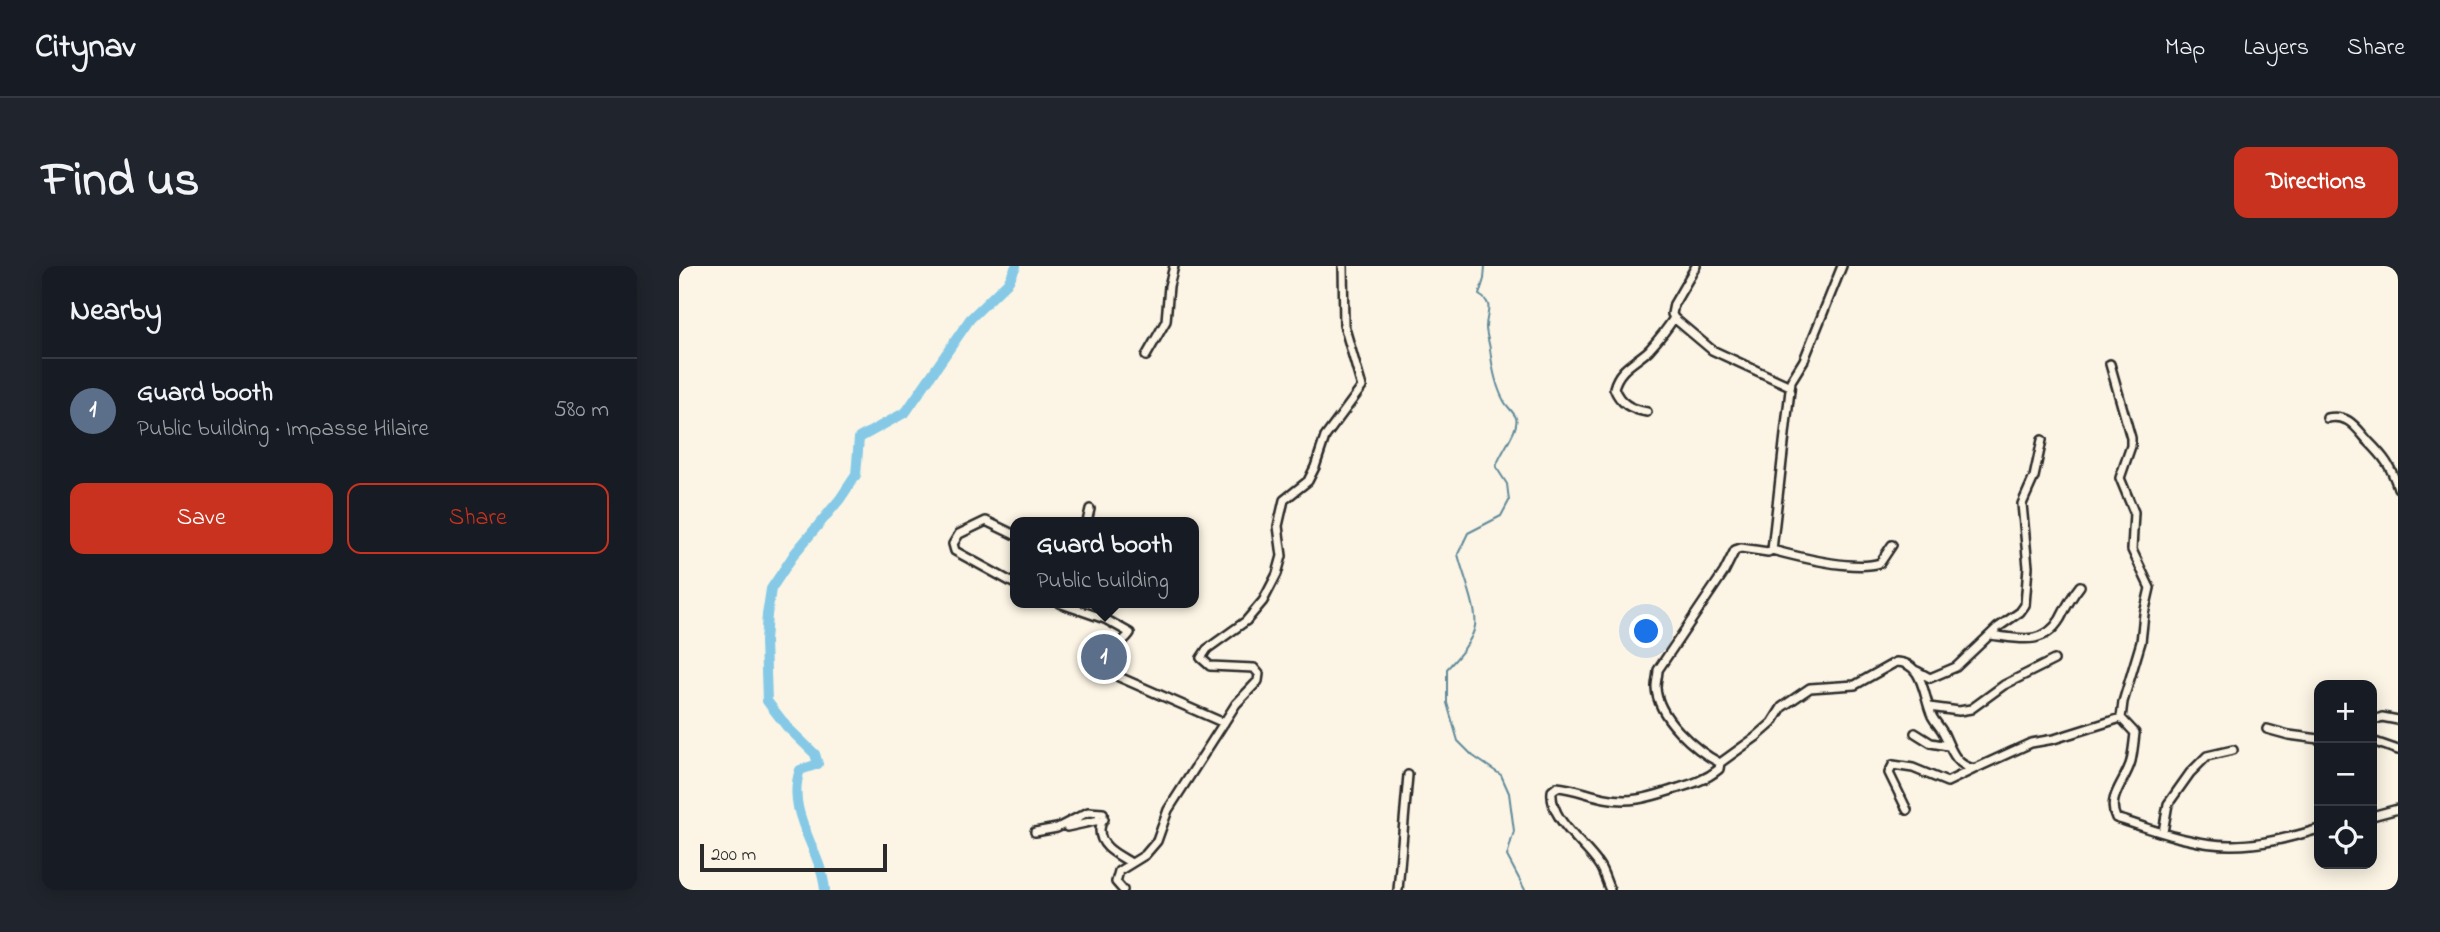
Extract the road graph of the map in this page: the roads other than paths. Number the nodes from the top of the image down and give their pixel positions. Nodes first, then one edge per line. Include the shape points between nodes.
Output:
1 (1174, 266) edge
2 (1342, 266) edge
3 (1696, 266) edge
4 (1842, 266) edge
5 (1674, 318) junction
6 (1146, 356) dead end
7 (2110, 364) dead end
8 (1790, 386) junction
9 (1647, 412) dead end
10 (2327, 418) dead end
11 (2042, 440) dead end
12 (2398, 488) edge
13 (1090, 509) dead end
14 (1088, 517) edge
15 (1010, 533) edge
16 (1892, 545) dead end
17 (1772, 550) junction
18 (1010, 581) edge
19 (2080, 586) dead end
20 (1073, 608) edge
21 (1990, 635) junction
22 (2054, 660) dead end
23 (1917, 671) junction
24 (1929, 707) junction
25 (2121, 718) junction
26 (2377, 719) edge
27 (2398, 720) edge
28 (1224, 723) junction
29 (2267, 729) dead end
30 (1915, 733) dead end
31 (2314, 738) edge
32 (2377, 743) edge
33 (1948, 746) junction
34 (2232, 750) dead end
35 (2398, 750) edge
36 (1720, 763) junction
37 (1974, 769) junction
38 (1408, 775) dead end
39 (2398, 809) edge
40 (1907, 810) dead end
41 (2377, 815) edge
42 (1104, 819) junction
43 (1064, 828) dead end
44 (2314, 830) edge
45 (1035, 832) dead end
46 (2163, 832) junction
47 (1131, 863) junction
48 (1117, 889) edge
49 (1398, 890) edge
50 (1610, 890) edge

1 - 6 street via 1166,321
2 - 28 street via 1344,325 1362,387 1325,437 1308,481 1285,500 1277,526 1282,556 1263,601 1201,657 1210,666 1243,666 1259,674
3 - 5 street via 1674,304
4 - 8 street
5 - 8 street via 1712,350
5 - 9 street via 1616,380 1614,388 1621,401
7 - 25 street via 2131,438 2120,478 2134,512 2132,550 2150,588
8 - 17 street
10 - 12 street via 2352,422 2388,461
11 - 21 street via 2035,477 2022,504 2028,567 2025,605
13 - 14 street
15 - 18 street via 985,521 959,534 953,544 955,551
16 - 17 street via 1880,563 1865,565
17 - 36 street via 1735,550 1658,670 1656,689 1675,728
19 - 21 street via 2045,635 2025,639
20 - 28 street via 1129,633 1112,651 1119,677
21 - 23 street via 1956,667 1930,678
22 - 24 street via 2004,685 1971,709
23 - 24 street
23 - 36 street via 1896,662 1856,685 1810,688
24 - 33 street
25 - 37 street via 2031,743
25 - 46 street via 2135,733 2131,762 2112,810 2116,818
26 - 27 street
28 - 47 street via 1168,810 1157,841
29 - 31 street
30 - 33 street
32 - 35 street
33 - 37 street via 1963,766
34 - 46 street via 2207,756 2190,773 2168,804
36 - 50 street via 1719,769 1697,784 1652,798 1607,799 1565,787 1552,791 1551,800 1562,820 1595,859
37 - 40 street via 1947,782 1893,765 1889,774
38 - 49 street
39 - 41 street
42 - 43 street
42 - 45 street via 1103,813 1087,812 1057,828
42 - 47 street via 1102,841
44 - 46 street via 2232,846
47 - 48 street via 1119,871

